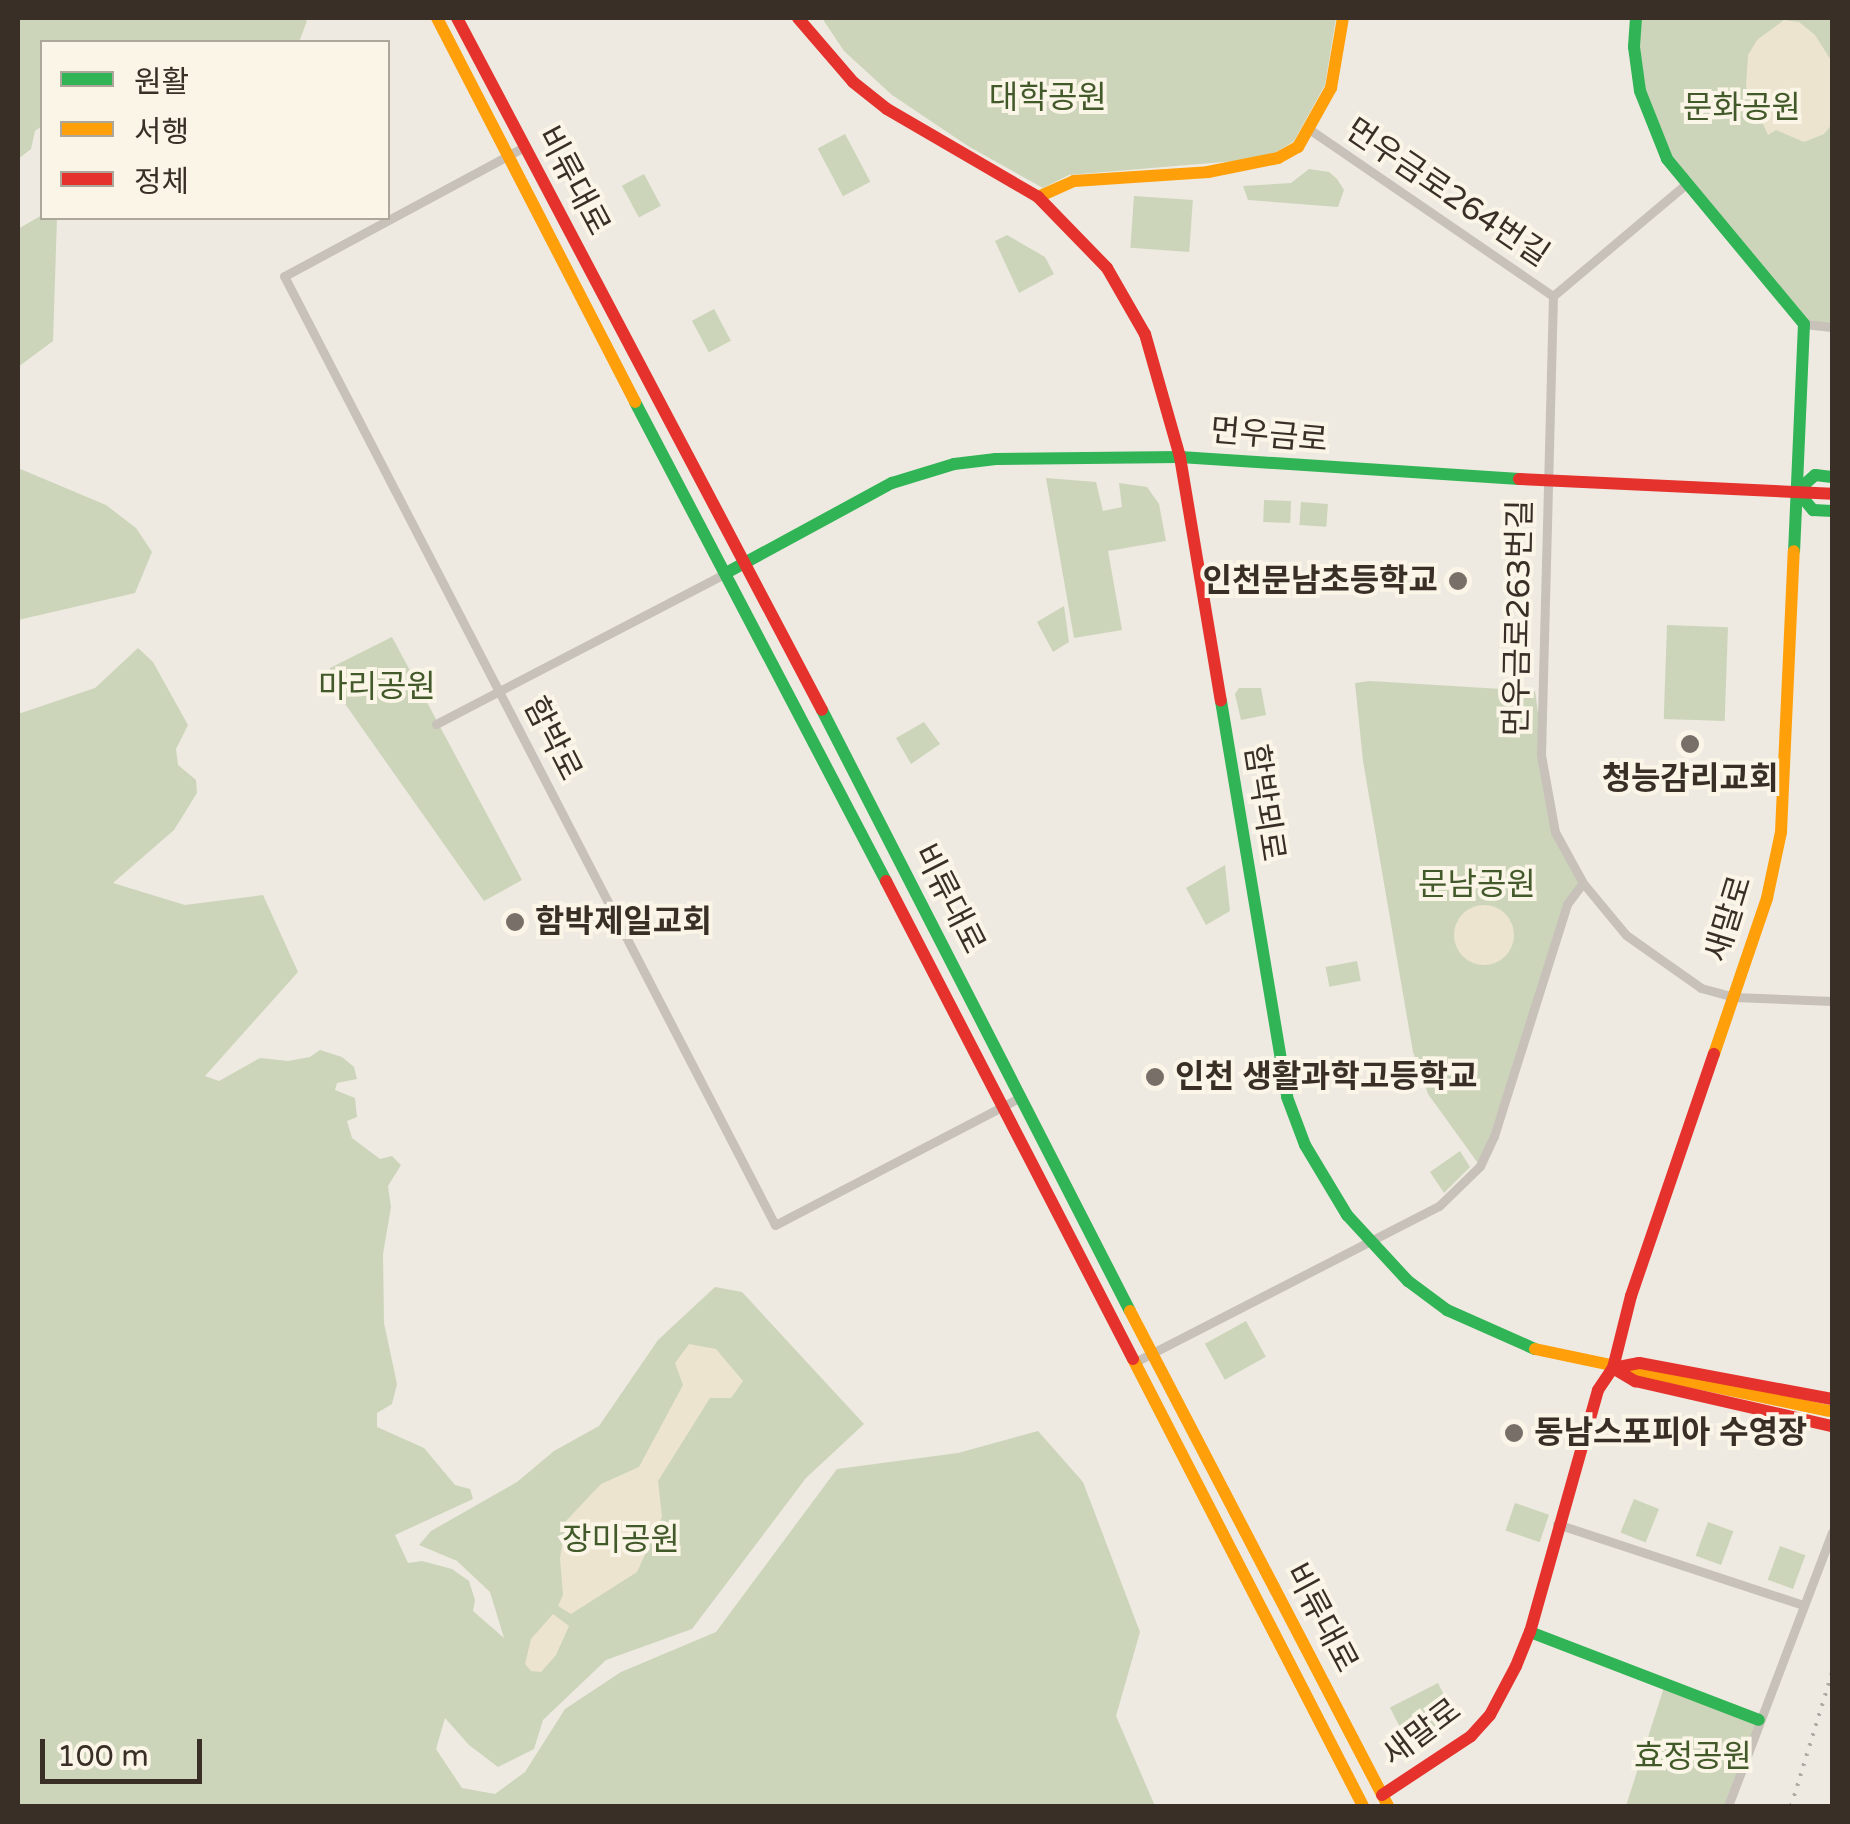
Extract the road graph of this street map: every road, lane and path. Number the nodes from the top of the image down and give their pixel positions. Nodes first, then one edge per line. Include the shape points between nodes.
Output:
1 (437, 18) edge
2 (457, 18) edge
3 (798, 18) edge
4 (1344, 18) edge
5 (1636, 18) edge
6 (1309, 129) junction
7 (524, 147) junction
8 (506, 156) junction
9 (1685, 185) junction
10 (1038, 198) junction
11 (390, 219) edge
12 (388, 220) edge
13 (1553, 296) junction
14 (1804, 324) junction
15 (1832, 326) edge
16 (1180, 456) junction
17 (1832, 477) edge
18 (1547, 481) junction
19 (1797, 491) junction
20 (1830, 494) edge
21 (1832, 511) edge
22 (747, 563) junction
23 (726, 573) junction
24 (499, 691) junction
25 (436, 724) dead end
26 (1582, 882) junction
27 (1734, 997) junction
28 (1832, 1001) edge
29 (1019, 1098) junction
30 (1000, 1108) junction
31 (1368, 1240) junction
32 (1152, 1353) junction
33 (1135, 1362) junction
34 (1613, 1368) junction
35 (1831, 1405) edge
36 (1832, 1426) edge
37 (1557, 1524) junction
38 (1832, 1532) edge
39 (1804, 1605) junction
40 (1530, 1632) junction
41 (1758, 1720) junction
42 (1386, 1800) edge
43 (1363, 1806) edge
44 (1728, 1806) edge

1 - 8 main road, 비류대로
2 - 7 main road, 비류대로
3 - 10 main road, 함박뫼로 via 887,110
4 - 6 main road via 1331,88
5 - 9 main road via 1640,91 1660,145
6 - 10 main road via 1298,147 1278,158 1208,172 1074,181
6 - 13 street, 먼우금로264번길
7 - 8 street, 함박로
7 - 22 main road, 비류대로
8 - 11 street, 함박로
8 - 23 main road, 비류대로
9 - 13 street
9 - 14 main road
10 - 16 main road, 함박뫼로 via 1070,225 1128,300 1145,334
12 - 24 street, 함박로 via 284,276
13 - 18 street, 먼우금로264번길
14 - 15 street
14 - 19 main road, 새말로
16 - 18 main road, 먼우금로
16 - 22 main road, 먼우금로 via 954,464 876,490
16 - 31 main road, 함박뫼로 via 1287,1097 1326,1183
17 - 19 main road via 1814,475
18 - 19 main road, 먼우금로
18 - 26 street, 먼우금로263번길 via 1541,756 1555,832
19 - 20 main road, 먼우금로
19 - 21 main road via 1813,510
19 - 27 main road, 새말로 via 1781,832
22 - 23 main road, 먼우금로
22 - 29 main road, 비류대로
23 - 24 street
23 - 30 main road, 비류대로
24 - 25 street
24 - 30 street, 함박로 via 775,1224
26 - 27 street, 먼우금로263번길 via 1626,935 1670,969
26 - 31 street via 1567,904 1480,1166 1439,1206
27 - 28 street, 먼우금로263번길
27 - 34 main road, 새말로
29 - 30 street, 함박로
29 - 32 main road, 비류대로
30 - 33 main road, 비류대로
31 - 32 street
31 - 34 main road, 함박뫼로 via 1448,1310 1530,1348
32 - 33 street
32 - 42 main road, 비류대로
33 - 43 main road, 비류대로
34 - 35 main road, 함박뫼로
34 - 36 main road via 1635,1381
34 - 37 main road, 새말로 via 1598,1390
37 - 39 street
37 - 40 main road, 새말로
38 - 39 street
39 - 41 street
40 - 41 main road
40 - 42 main road, 새말로 via 1490,1714
41 - 44 street

